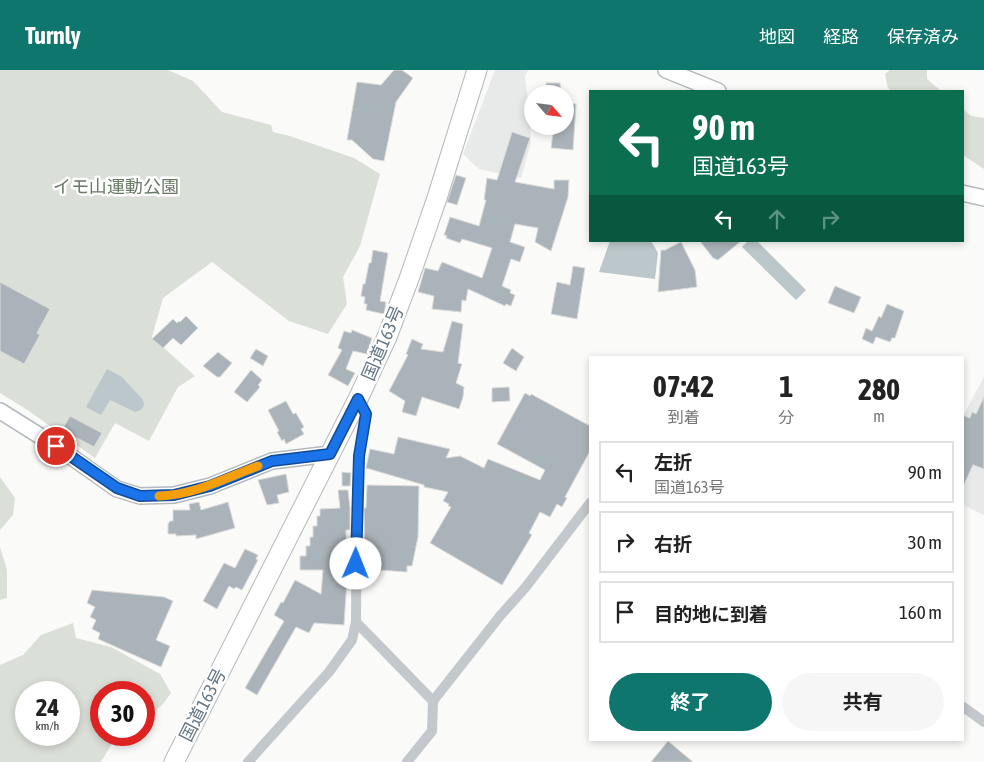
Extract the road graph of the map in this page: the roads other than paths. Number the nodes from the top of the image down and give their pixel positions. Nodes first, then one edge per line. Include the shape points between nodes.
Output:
1 (477, 70) edge
2 (666, 70) edge
3 (716, 90) edge
4 (964, 193) edge
5 (984, 198) edge
6 (358, 399) junction
7 (0, 411) edge
8 (330, 454) junction
9 (589, 504) edge
10 (356, 622) junction
11 (433, 701) junction
12 (964, 707) edge
13 (984, 722) edge
14 (174, 762) edge
15 (248, 762) edge
16 (407, 762) edge

1 - 6 highway, 国道163号 via 410,276
2 - 3 street
4 - 5 street
6 - 8 highway, 国道163号
6 - 10 street via 366,414 358,472
7 - 8 street via 117,488 140,496 174,495 210,486 272,461
8 - 14 highway, 国道163号
9 - 11 street
10 - 11 street
10 - 15 street via 352,640 329,672
11 - 16 street via 432,731
12 - 13 street

